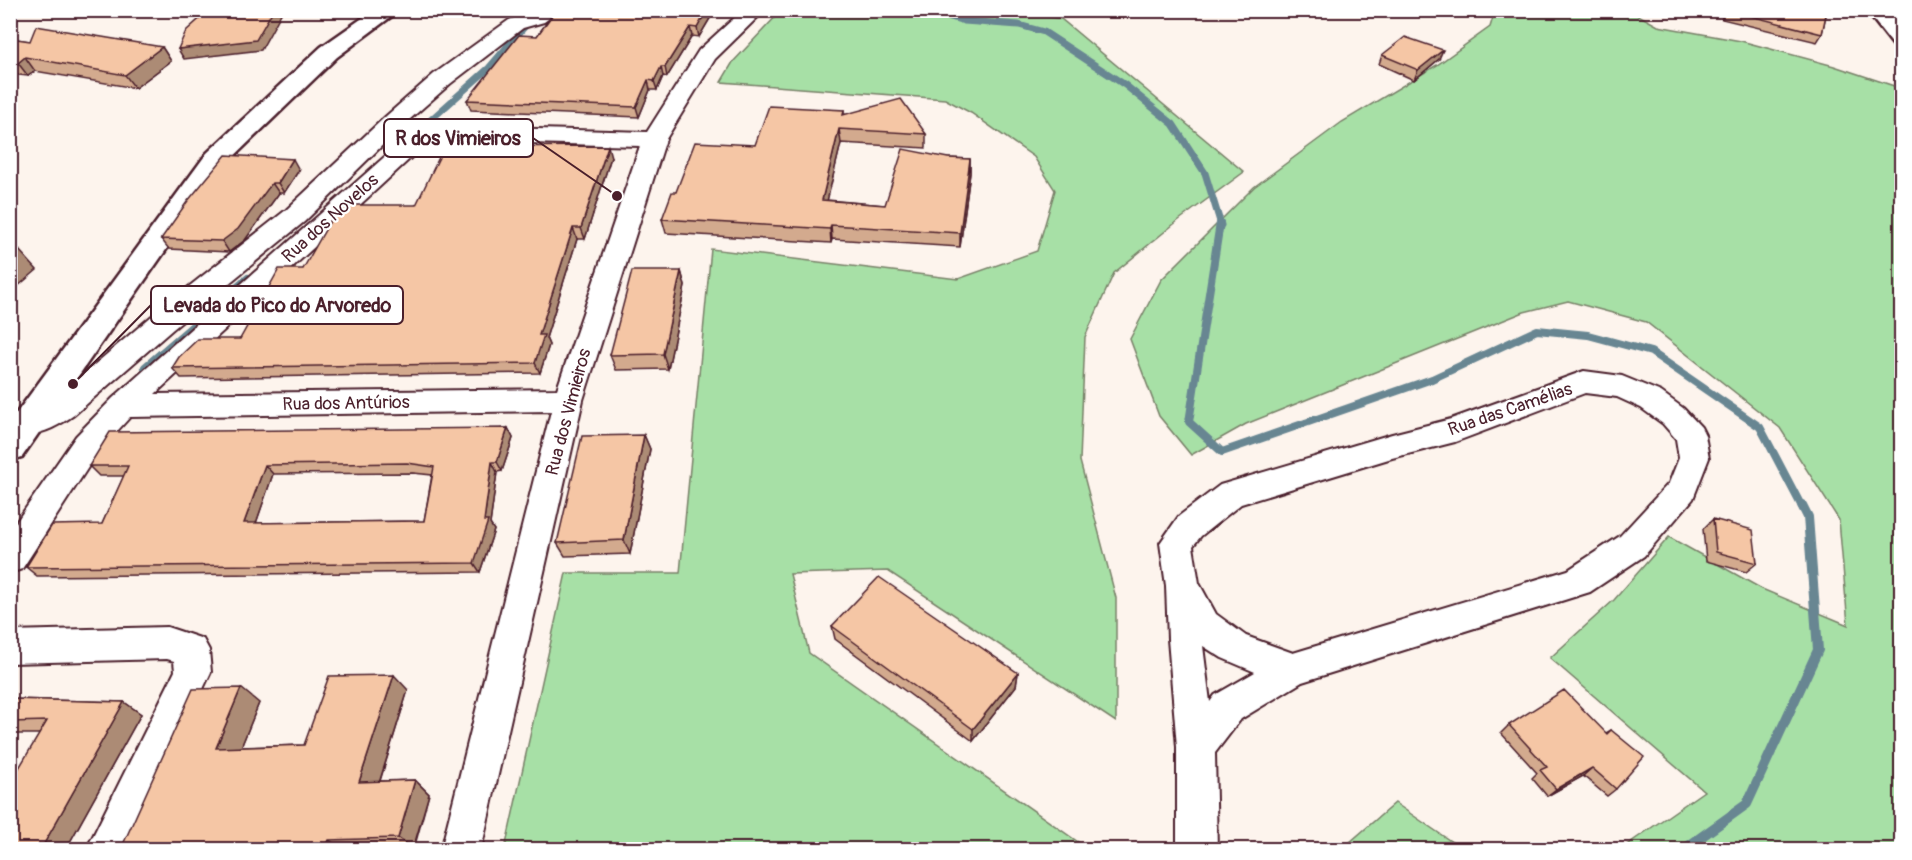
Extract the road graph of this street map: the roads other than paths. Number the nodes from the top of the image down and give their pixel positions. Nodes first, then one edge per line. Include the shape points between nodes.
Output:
1 (389, 10) edge
2 (755, 10) edge
3 (1873, 10) edge
4 (533, 16) edge
5 (1902, 41) edge
6 (654, 140) junction
7 (568, 400) junction
8 (123, 406) junction
9 (19, 436) edge
10 (10, 559) edge
11 (1183, 586) junction
12 (10, 647) edge
13 (1293, 669) junction
14 (1196, 747) junction
15 (106, 849) edge
16 (461, 849) edge
17 (1197, 849) edge

1 - 9 main road via 328,52 216,159
2 - 6 street, Rua dos Vimieiros via 707,55
3 - 5 main road via 1880,13
4 - 9 street via 442,79 295,216 64,407
6 - 7 street, Rua dos Vimieiros
6 - 8 street, Rua dos Novelos via 459,134 407,149
7 - 8 street, Rua dos Antúrios
7 - 16 street, Rua dos Vimieiros
8 - 10 street, Rua dos Novelos via 87,444
11 - 13 street, Rua das Camélias via 1203,624 1224,641 1255,657
11 - 13 street, Rua das Camélias via 1176,543 1190,526 1231,494 1455,430 1584,382 1622,387 1651,400 1690,435 1694,458 1682,490 1632,546 1578,582
11 - 14 street, Rua das Camélias
12 - 15 street via 167,643 191,650 193,672
13 - 14 street, Rua das Camélias via 1228,707
14 - 17 street, Rua das Camélias

